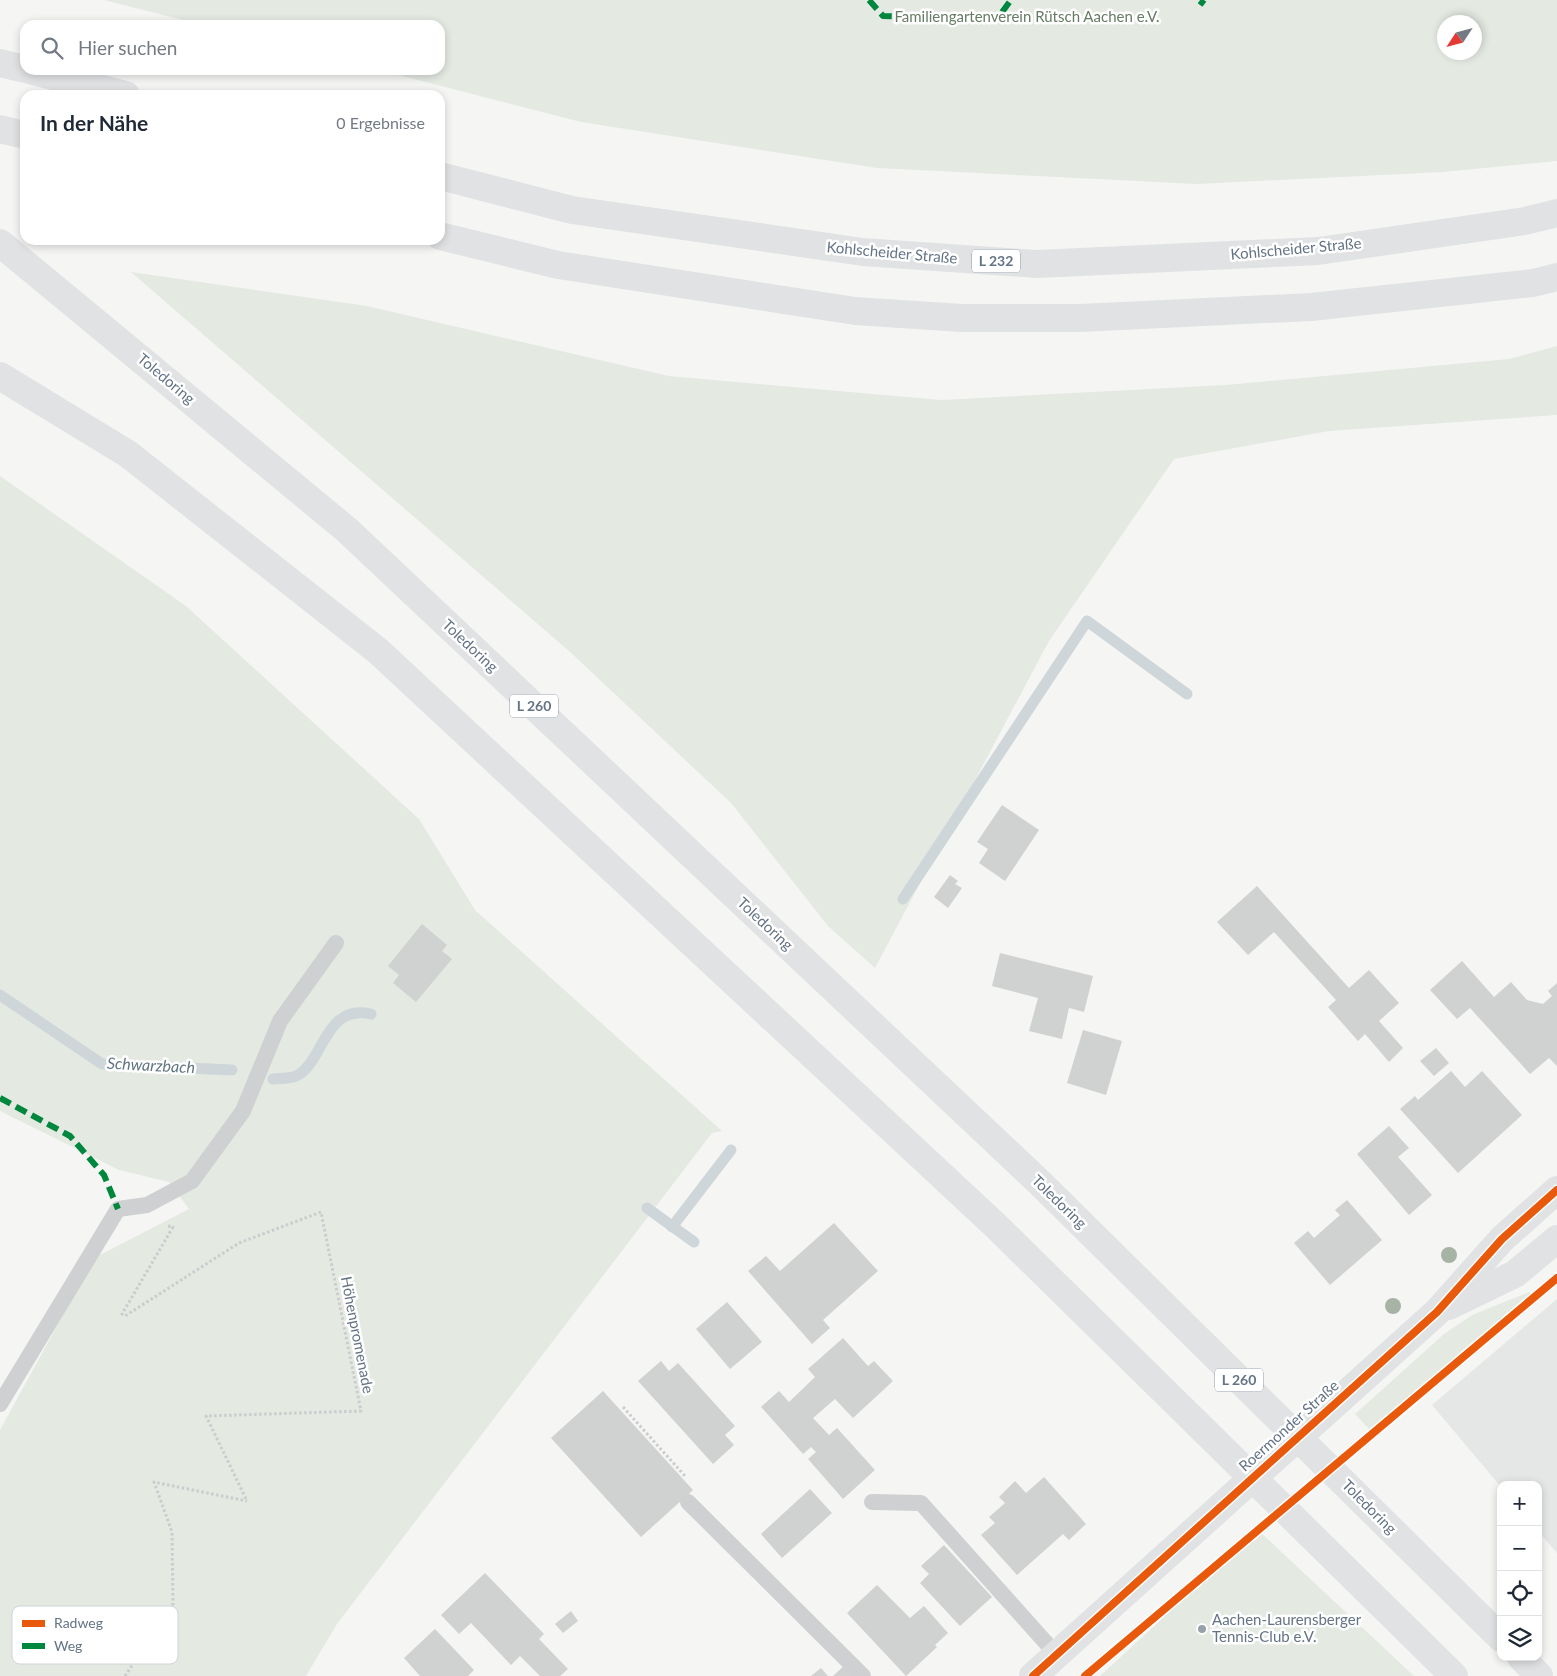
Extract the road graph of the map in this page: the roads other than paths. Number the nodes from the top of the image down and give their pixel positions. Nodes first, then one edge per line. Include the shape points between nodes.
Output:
1 (0, 63) edge
2 (20, 68) edge
3 (48, 75) edge
4 (107, 90) edge
5 (0, 129) edge
6 (20, 134) edge
7 (445, 177) edge
8 (1557, 213) edge
9 (445, 237) edge
10 (6, 247) edge
11 (1557, 277) edge
12 (0, 376) edge
13 (336, 944) dead end
14 (1557, 1190) edge
15 (1557, 1239) edge
16 (1436, 1312) junction
17 (0, 1404) edge
18 (688, 1502) dead end
19 (872, 1502) dead end
20 (1497, 1634) edge
21 (1058, 1654) junction
22 (1524, 1661) edge
23 (863, 1676) edge
24 (1033, 1676) edge
25 (1454, 1676) edge
26 (1539, 1676) edge

1 - 2 main road
3 - 4 main road
5 - 6 main road
7 - 8 main road, Kohlscheider Straße / L 232 via 572,210 863,252 1036,264 1318,251 1525,221
9 - 11 main road via 558,265 855,311 962,318 1080,318 1311,307 1533,283
10 - 20 main road, Toledoring / L 260 via 346,530 1039,1182
12 - 25 main road via 128,454 378,651 994,1225
13 - 17 lane via 280,1021 243,1111 192,1181 147,1205 118,1209
14 - 16 main road, Roermonder Straße via 1502,1239
15 - 16 main road, Roermonder Straße via 1515,1274
16 - 21 main road, Roermonder Straße
18 - 23 lane
19 - 21 lane via 921,1503
21 - 24 main road, Roermonder Straße
22 - 26 main road

